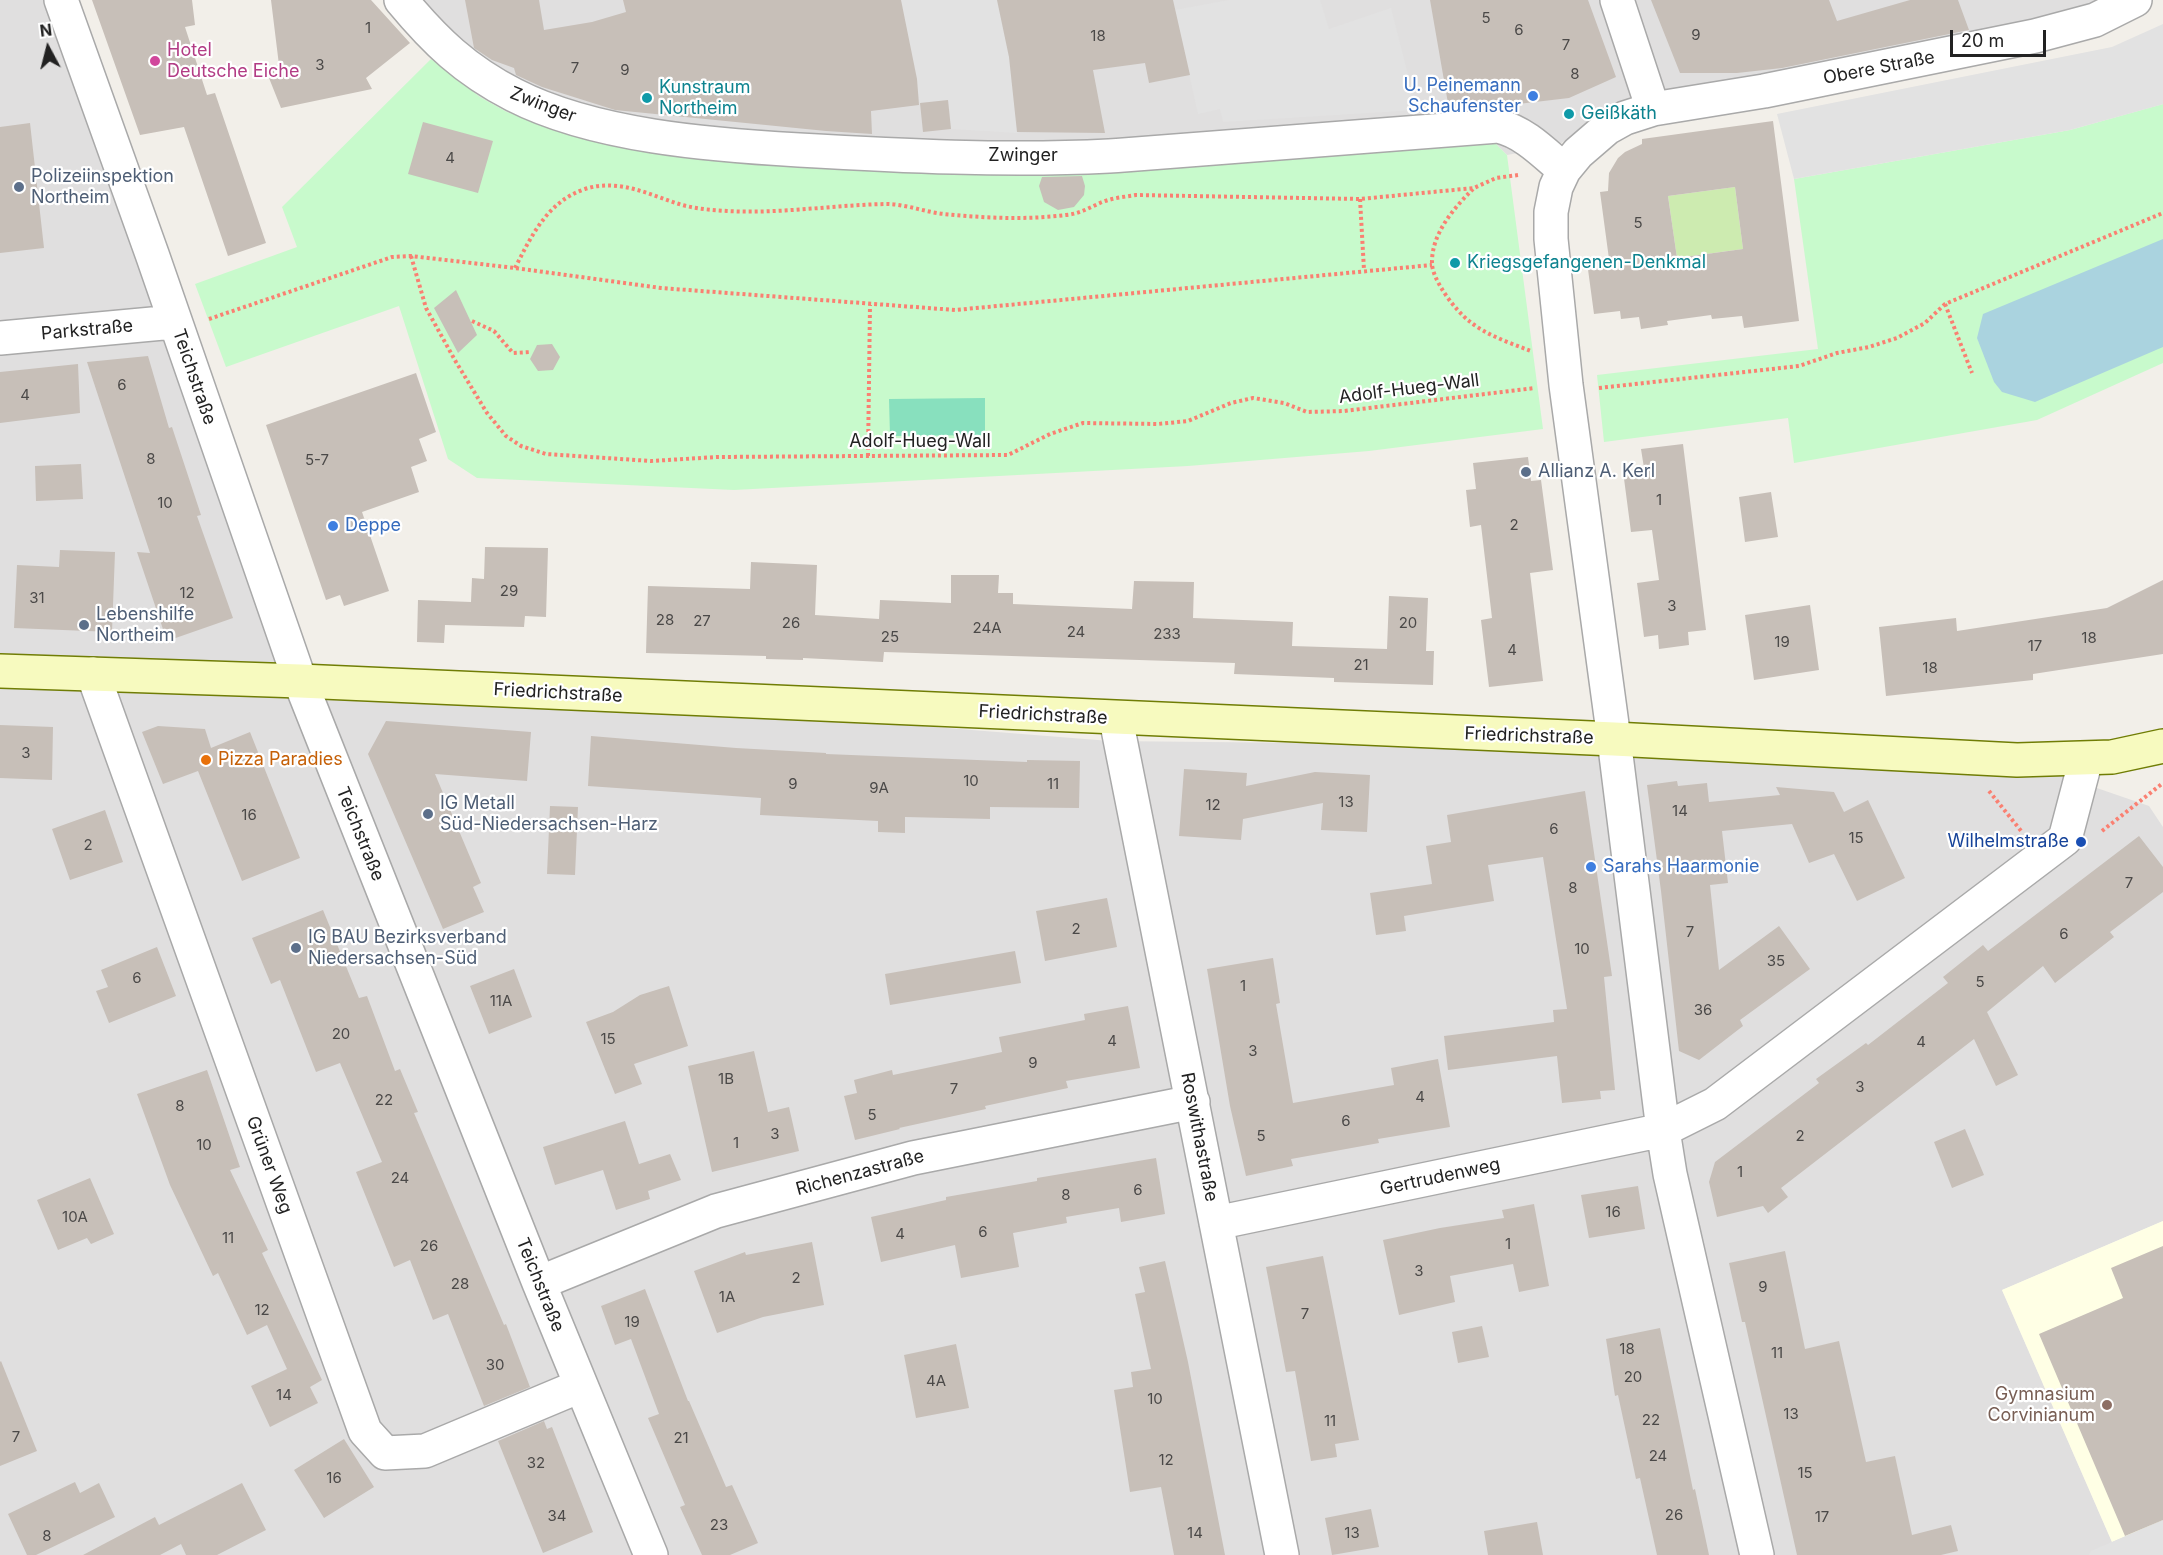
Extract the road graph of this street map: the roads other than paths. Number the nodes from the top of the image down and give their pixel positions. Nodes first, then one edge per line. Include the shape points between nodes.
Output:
1 (61, 0) edge
2 (401, 0) edge
3 (1617, 0) edge
4 (2135, 0) edge
5 (1653, 109) junction
6 (1564, 170) junction
7 (174, 322) junction
8 (0, 338) edge
9 (0, 671) edge
10 (93, 674) junction
11 (300, 681) junction
12 (1116, 718) junction
13 (1614, 740) junction
14 (2163, 746) edge
15 (2086, 759) junction
16 (1193, 1102) junction
17 (1663, 1130) junction
18 (1216, 1223) junction
19 (539, 1283) junction
20 (580, 1386) junction
21 (651, 1555) edge
22 (1282, 1555) edge
23 (1757, 1555) edge

1 - 7 street, Teichstraße
2 - 6 street, Zwinger via 432,37 488,81 516,96 587,122 679,139 742,147 883,155 1046,157 1108,156 1498,126 1527,139
3 - 5 street
4 - 5 street, Obere Straße via 2095,20 2035,36 1764,91
5 - 6 street via 1607,128
6 - 13 street via 1551,212 1551,239 1565,375
7 - 8 street, Parkstraße
7 - 11 street, Teichstraße
9 - 10 street, Friedrichstraße
10 - 11 street, Friedrichstraße
10 - 20 street, Grüner Weg via 365,1431 385,1452 424,1451
11 - 12 street, Friedrichstraße
11 - 19 street, Teichstraße
12 - 13 street, Friedrichstraße
12 - 16 street, Roswithastraße
13 - 15 street, Friedrichstraße via 2017,760
13 - 17 street
14 - 15 street
15 - 17 street via 2053,848 1715,1104
16 - 18 street, Roswithastraße
16 - 19 street, Richenzastraße via 914,1158 716,1211
17 - 18 street, Gertrudenweg
17 - 23 street
18 - 22 street, Roswithastraße
19 - 20 street, Teichstraße
20 - 21 street, Teichstraße

